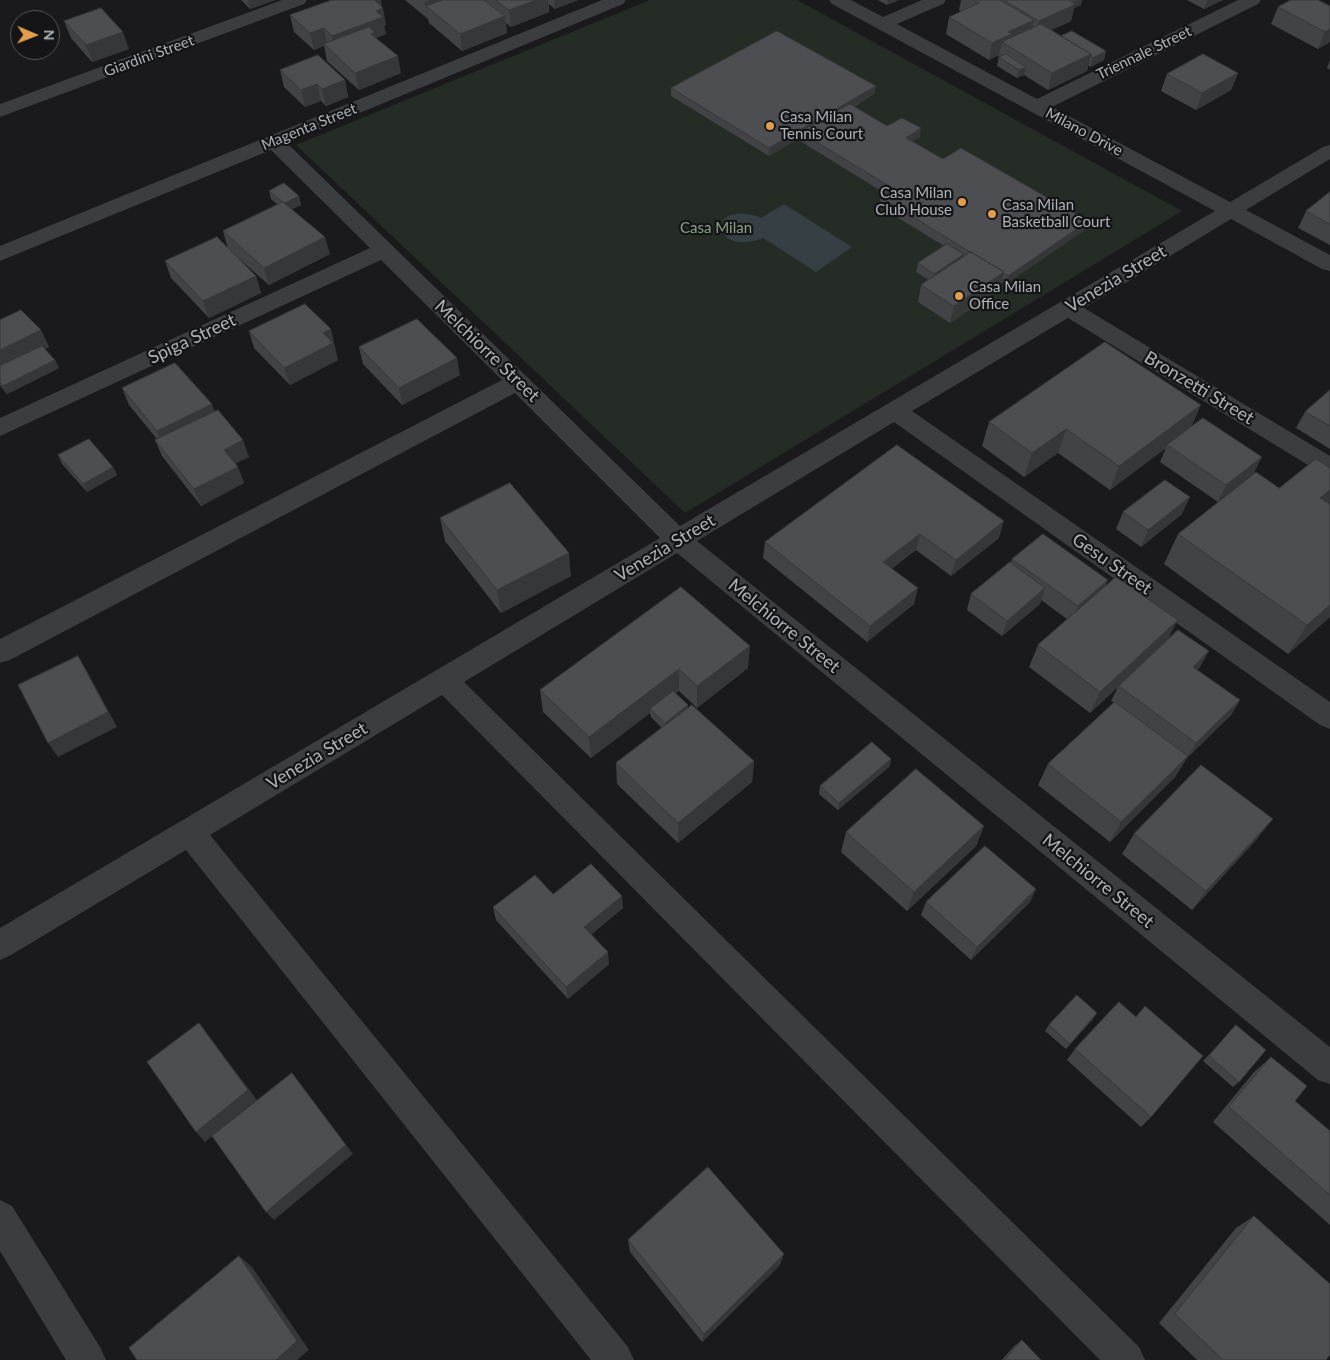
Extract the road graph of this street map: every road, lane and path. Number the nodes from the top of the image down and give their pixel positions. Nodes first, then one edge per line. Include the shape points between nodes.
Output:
1 (298, 0) edge
2 (617, 0) edge
3 (838, 0) edge
4 (937, 0) edge
5 (1252, 0) edge
6 (883, 24) junction
7 (1036, 106) junction
8 (0, 111) edge
9 (275, 142) junction
10 (1330, 151) edge
11 (1230, 210) junction
12 (384, 250) junction
13 (0, 254) edge
14 (1330, 264) edge
15 (1068, 308) junction
16 (518, 381) junction
17 (895, 411) junction
18 (0, 428) edge
19 (1330, 468) edge
20 (678, 540) junction
21 (0, 652) edge
22 (444, 680) junction
23 (1330, 716) edge
24 (189, 832) junction
25 (0, 945) edge
26 (1330, 1068) edge
27 (0, 1218) edge
28 (87, 1360) edge
29 (615, 1360) edge
30 (1126, 1360) edge

1 - 8 street, Giardini Street
2 - 9 street, Magenta Street
3 - 6 street, Milano Drive
4 - 6 street
5 - 7 street, Triennale Street
6 - 7 street, Milano Drive
7 - 11 street, Milano Drive
9 - 12 street, Melchiorre Street
9 - 13 street, Magenta Street
10 - 11 street, Venezia Street
11 - 14 street, Milano Drive
11 - 15 street, Venezia Street
12 - 16 street, Melchiorre Street
12 - 18 street, Spiga Street
15 - 17 street, Venezia Street
15 - 19 street, Bronzetti Street
16 - 20 street, Melchiorre Street
16 - 21 street
17 - 20 street, Venezia Street
17 - 23 street, Gesu Street
20 - 22 street, Venezia Street
20 - 26 street, Melchiorre Street
22 - 24 street, Venezia Street
22 - 30 street
24 - 25 street, Venezia Street
24 - 29 street
27 - 28 street

